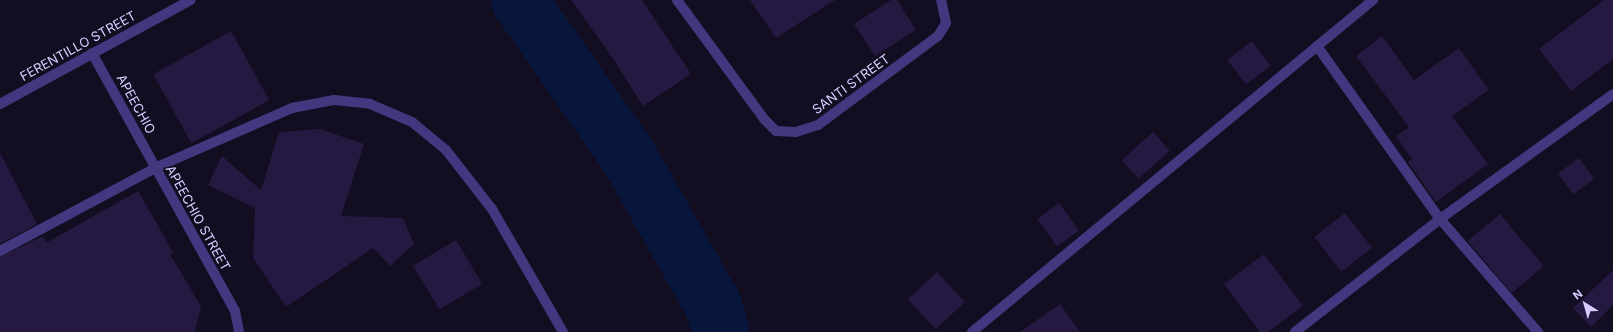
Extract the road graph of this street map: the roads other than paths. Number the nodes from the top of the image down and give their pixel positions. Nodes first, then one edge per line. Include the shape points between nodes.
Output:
1 (191, 0) edge
2 (677, 0) edge
3 (941, 0) edge
4 (1373, 0) edge
5 (1317, 46) junction
6 (92, 53) junction
7 (1613, 94) edge
8 (0, 104) edge
9 (157, 167) junction
10 (1440, 219) junction
11 (0, 251) edge
12 (240, 332) edge
13 (562, 332) edge
14 (972, 332) edge
15 (1295, 332) edge
16 (1538, 332) edge

1 - 6 street, FERENTILLO STREET
2 - 3 street, SANTI STREET via 764,119 776,131 796,132 818,125 938,36 946,23
4 - 5 street
5 - 10 street
5 - 14 street
6 - 8 street, FERENTILLO STREET
6 - 9 street, APEECHIO
7 - 10 street
9 - 11 street, APEECHIO STREET
9 - 12 street, APEECHIO STREET via 235,311
9 - 13 street via 292,108 334,100 370,104 412,122 446,150 492,209
10 - 15 street
10 - 16 street

